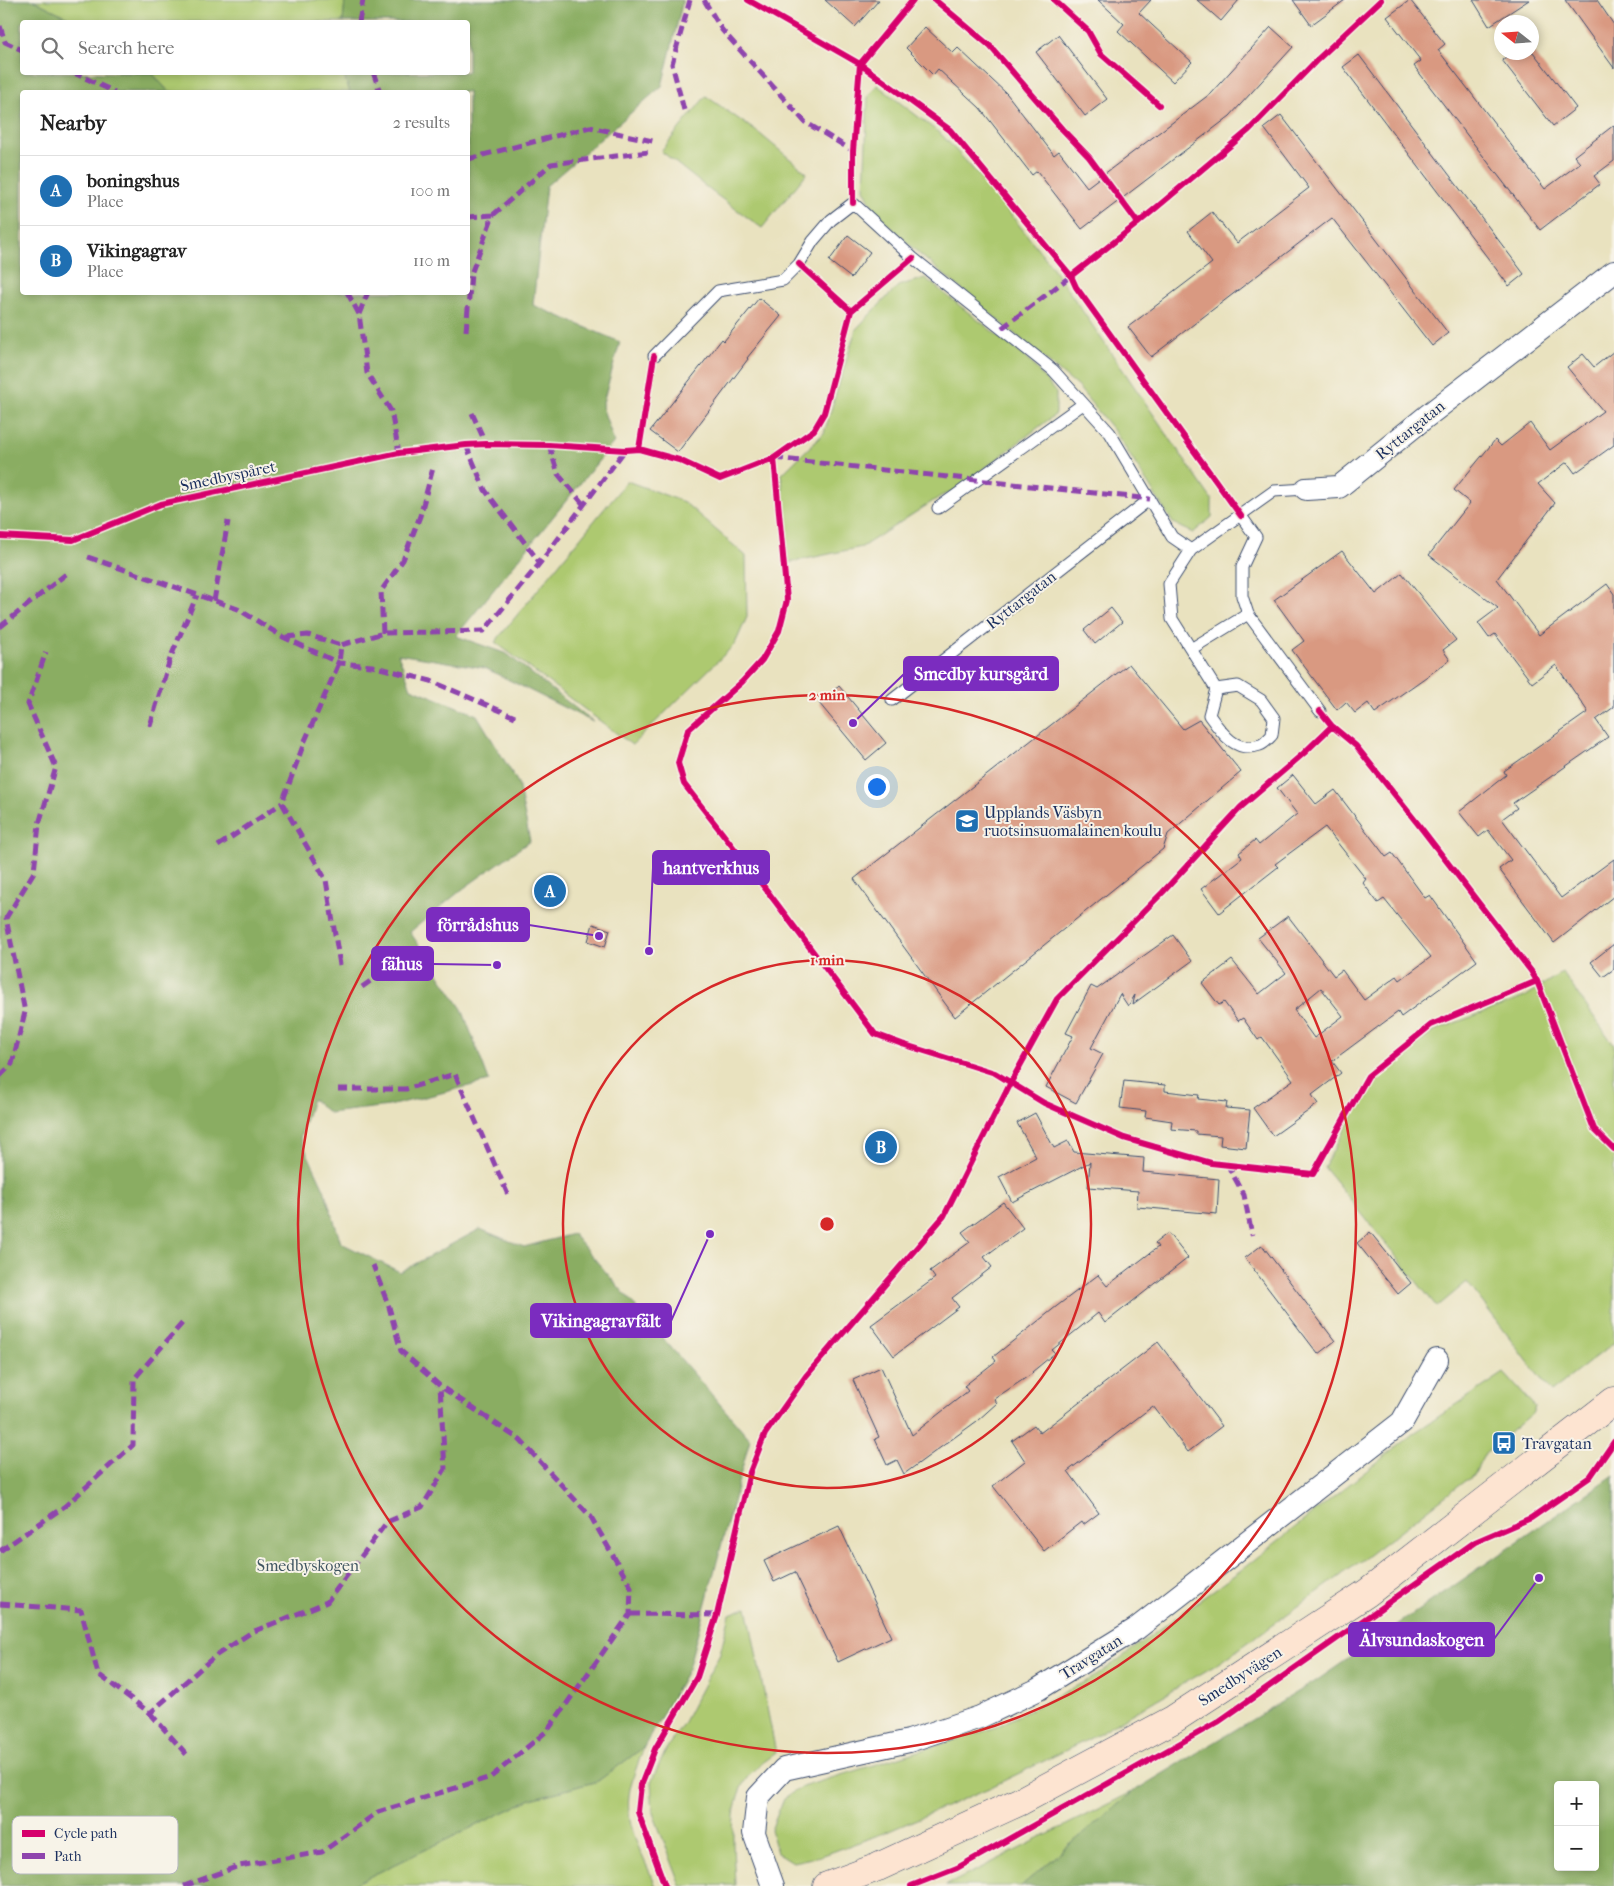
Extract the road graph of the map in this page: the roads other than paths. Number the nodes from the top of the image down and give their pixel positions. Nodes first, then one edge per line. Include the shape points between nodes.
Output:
1 (1614, 272) edge
2 (654, 356) dead end
3 (1083, 404) junction
4 (1306, 489) joint
5 (1150, 499) junction
6 (938, 508) dead end
7 (1240, 516) junction
8 (1191, 550) junction
9 (1248, 614) junction
10 (1191, 649) junction
11 (1216, 689) junction
12 (892, 700) dead end
13 (1320, 711) dead end
14 (1437, 1360) dead end
15 (1614, 1401) edge
16 (773, 1886) edge
17 (827, 1886) edge

1 - 4 street, Ryttargatan via 1339,487
2 - 3 lane via 718,291 783,280 831,220 853,203 914,258 1053,370
3 - 5 lane via 1110,433
3 - 6 lane
4 - 7 lane, Ryttargatan via 1274,491
5 - 8 lane via 1172,537
5 - 12 lane, Ryttargatan
7 - 8 lane, Ryttargatan
7 - 9 lane via 1256,537 1242,567 1242,596
8 - 10 lane, Ryttargatan via 1168,584 1172,620
9 - 10 lane
9 - 13 lane
10 - 11 lane, Ryttargatan
11 - 11 lane via 1209,715 1223,736 1242,747 1260,745 1272,735 1274,718 1261,700 1238,686
14 - 16 street, Travgatan via 1402,1422 1136,1629 1037,1690 980,1717 909,1741 784,1769 758,1797 754,1833
15 - 17 street, Smedbyvägen via 1367,1593 1174,1719 1021,1801 878,1867

